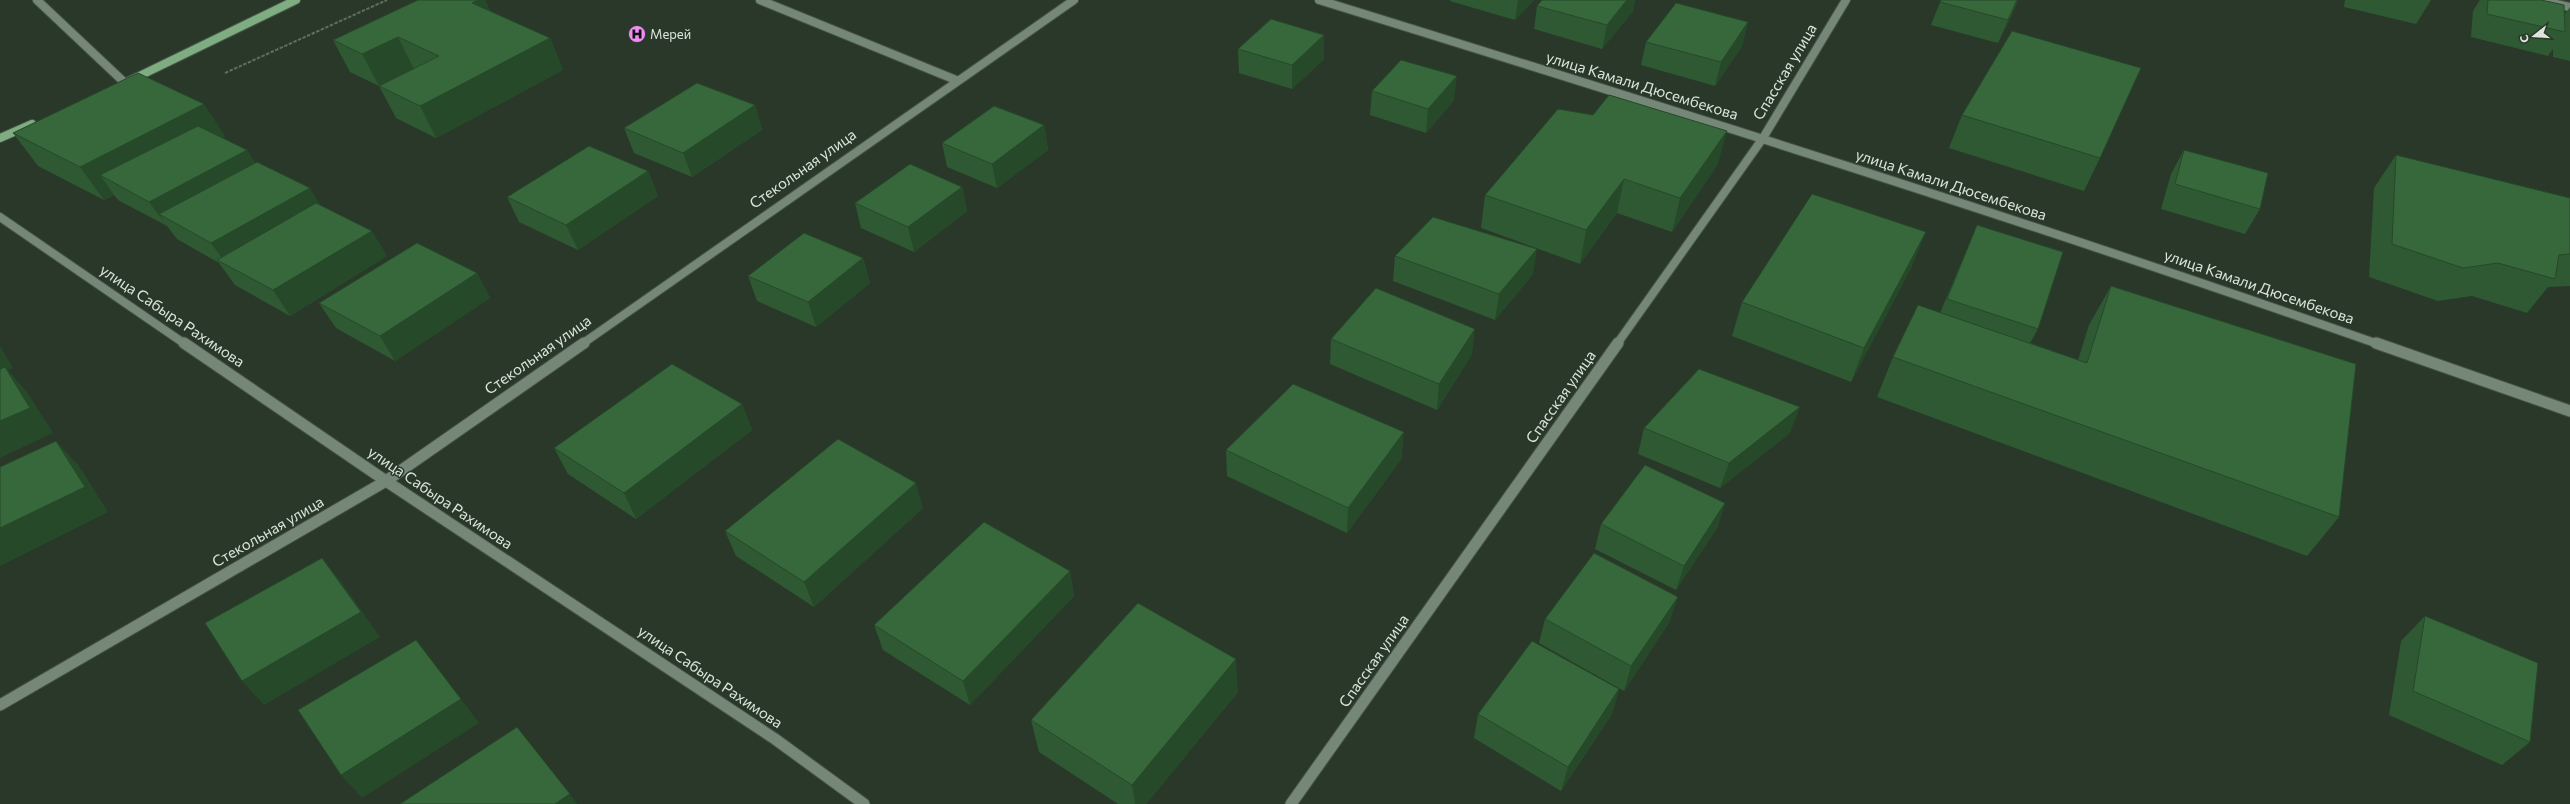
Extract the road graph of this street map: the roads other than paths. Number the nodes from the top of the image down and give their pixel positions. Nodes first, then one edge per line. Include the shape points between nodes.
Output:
1 (37, 0) edge
2 (296, 0) edge
3 (760, 0) edge
4 (1074, 0) edge
5 (1319, 0) edge
6 (1846, 0) edge
7 (2539, 0) edge
8 (2570, 7) edge
9 (956, 80) junction
10 (122, 84) joint
11 (42, 120) edge
12 (0, 138) edge
13 (1763, 138) junction
14 (0, 217) edge
15 (2570, 411) edge
16 (386, 481) junction
17 (0, 705) edge
18 (864, 804) edge
19 (1291, 804) edge

1 - 10 street
2 - 10 main road
3 - 9 street
4 - 9 street, Стекольная улица
5 - 13 street, улица Камали Дюсембекова
6 - 13 street, Спасская улица
7 - 8 street
9 - 16 street, Стекольная улица
11 - 12 main road
13 - 15 street, улица Камали Дюсембекова via 2182,275
13 - 19 street, Спасская улица
14 - 16 street, улица Сабыра Рахимова
16 - 17 street, Стекольная улица
16 - 18 street, улица Сабыра Рахимова via 776,738

